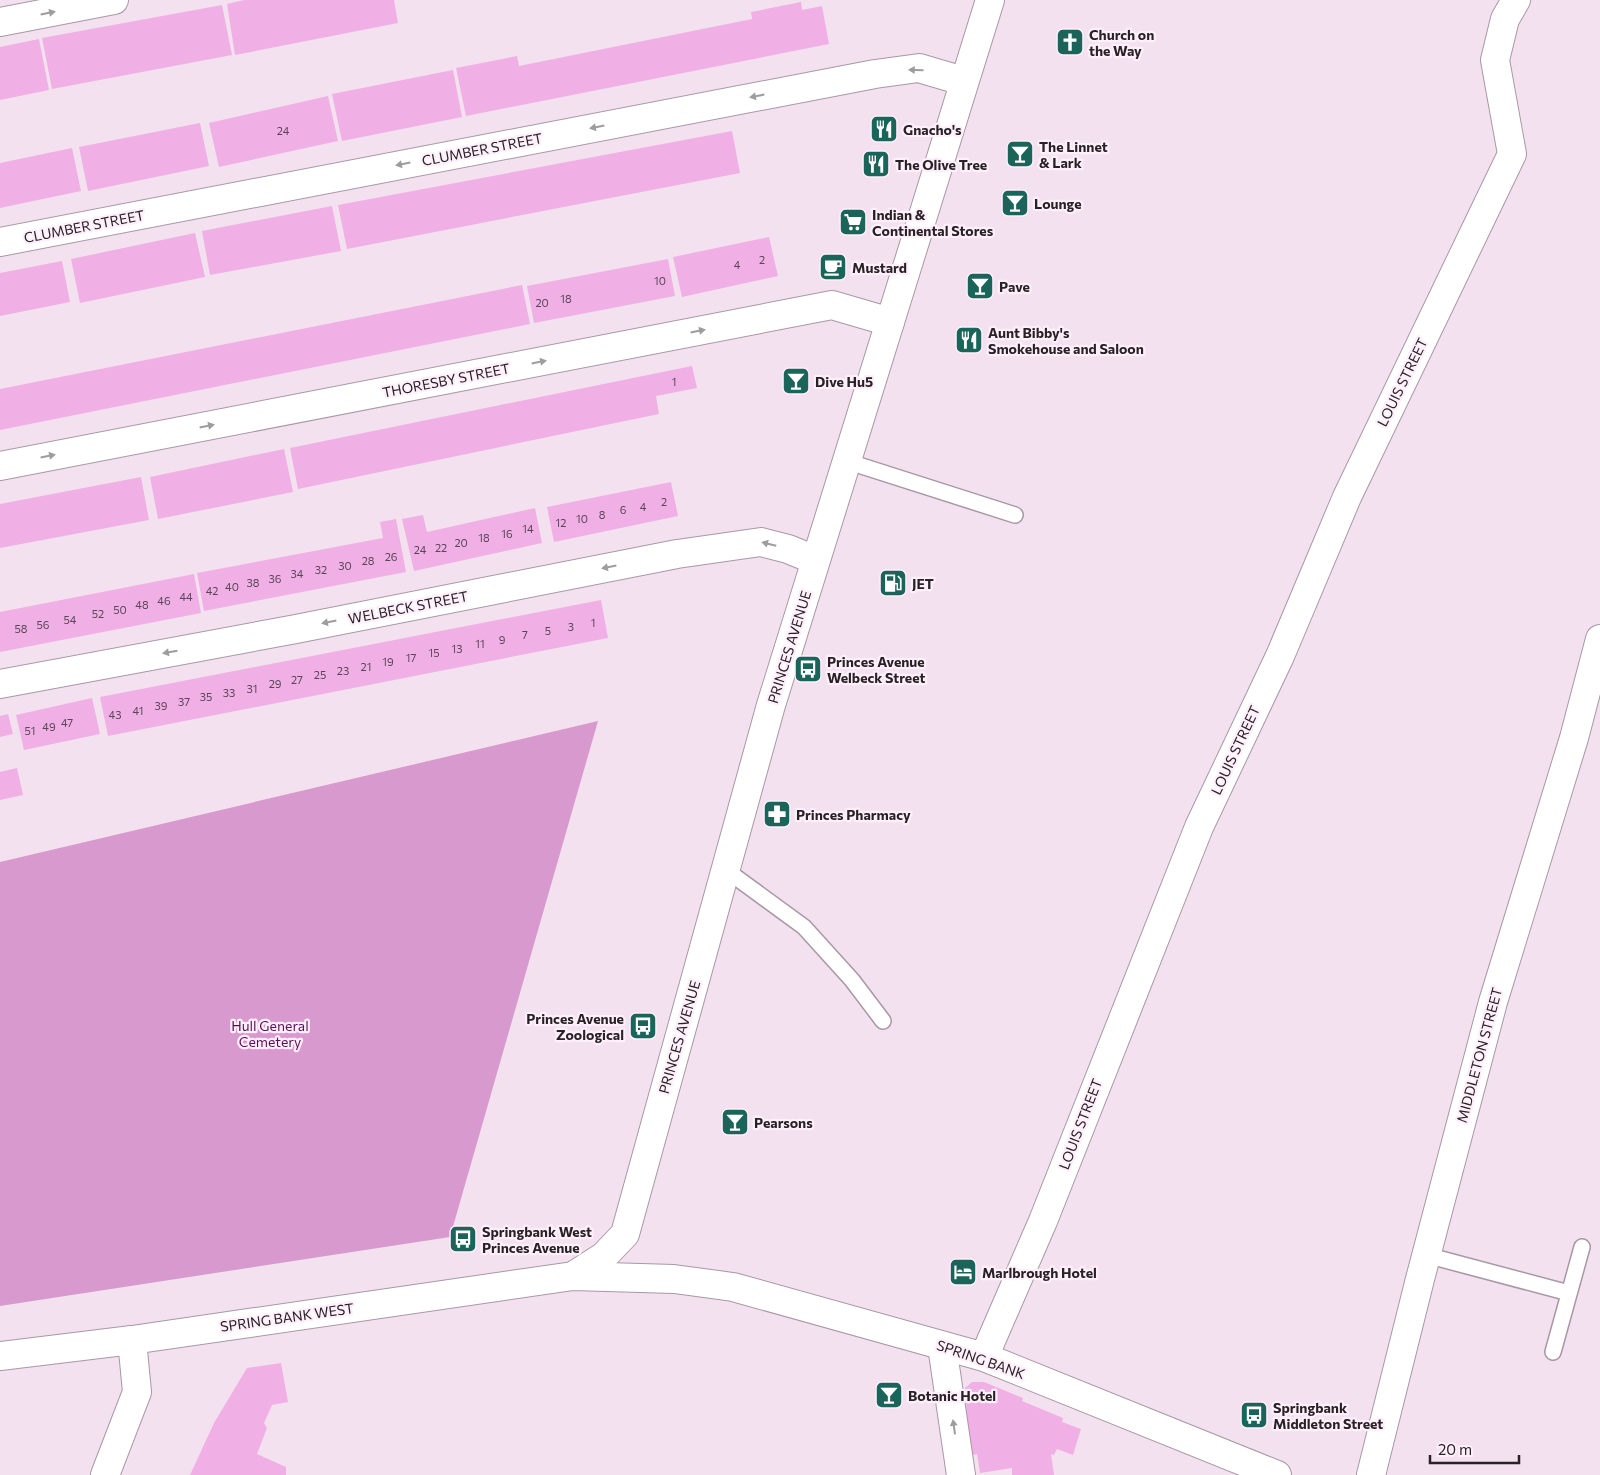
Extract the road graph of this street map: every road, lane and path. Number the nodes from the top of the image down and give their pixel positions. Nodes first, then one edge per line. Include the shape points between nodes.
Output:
1 (114, 0) edge
2 (990, 0) edge
3 (1516, 0) edge
4 (0, 22) edge
5 (963, 81) junction
6 (0, 242) edge
7 (890, 322) junction
8 (846, 461) junction
9 (0, 466) edge
10 (1015, 515) dead end
11 (815, 560) junction
12 (1600, 639) edge
13 (0, 684) edge
14 (726, 870) junction
15 (884, 1021) dead end
16 (624, 1234) junction
17 (1582, 1247) dead end
18 (1426, 1255) junction
19 (573, 1276) junction
20 (674, 1279) junction
21 (1570, 1292) junction
22 (132, 1340) junction
23 (942, 1346) junction
24 (1553, 1352) dead end
25 (0, 1356) edge
26 (984, 1358) junction
27 (105, 1475) edge
28 (961, 1475) edge
29 (1277, 1475) edge
30 (1371, 1475) edge

4 -> 1 street
2 - 5 street, PRINCES AVENUE
3 - 26 street, LOUIS STREET via 1505,20 1495,60 1512,154 1347,497 1280,656 1199,827 1043,1221
5 -> 6 street, CLUMBER STREET via 919,68 875,74
5 - 7 street, PRINCES AVENUE
7 - 8 street, PRINCES AVENUE
9 -> 7 street, THORESBY STREET via 832,305
8 - 10 lane
8 - 11 street, PRINCES AVENUE
11 -> 13 street, WELBECK STREET via 761,542 677,554
11 - 14 street, PRINCES AVENUE
12 - 18 street, MIDDLETON STREET via 1574,738 1493,1002
14 - 15 lane via 804,927
14 - 16 street, PRINCES AVENUE
16 - 19 street, PRINCES AVENUE via 604,1256
16 - 20 street, SPRING BANK via 632,1257
17 - 21 lane
18 - 21 lane
18 - 30 street, MIDDLETON STREET
19 - 20 street, SPRING BANK
19 - 22 street, SPRING BANK WEST
20 - 23 street, SPRING BANK via 733,1287
21 - 24 lane
22 - 25 street, SPRING BANK WEST
22 - 27 street via 137,1392
23 - 26 street, SPRING BANK
28 -> 23 street
26 - 29 street, SPRING BANK

